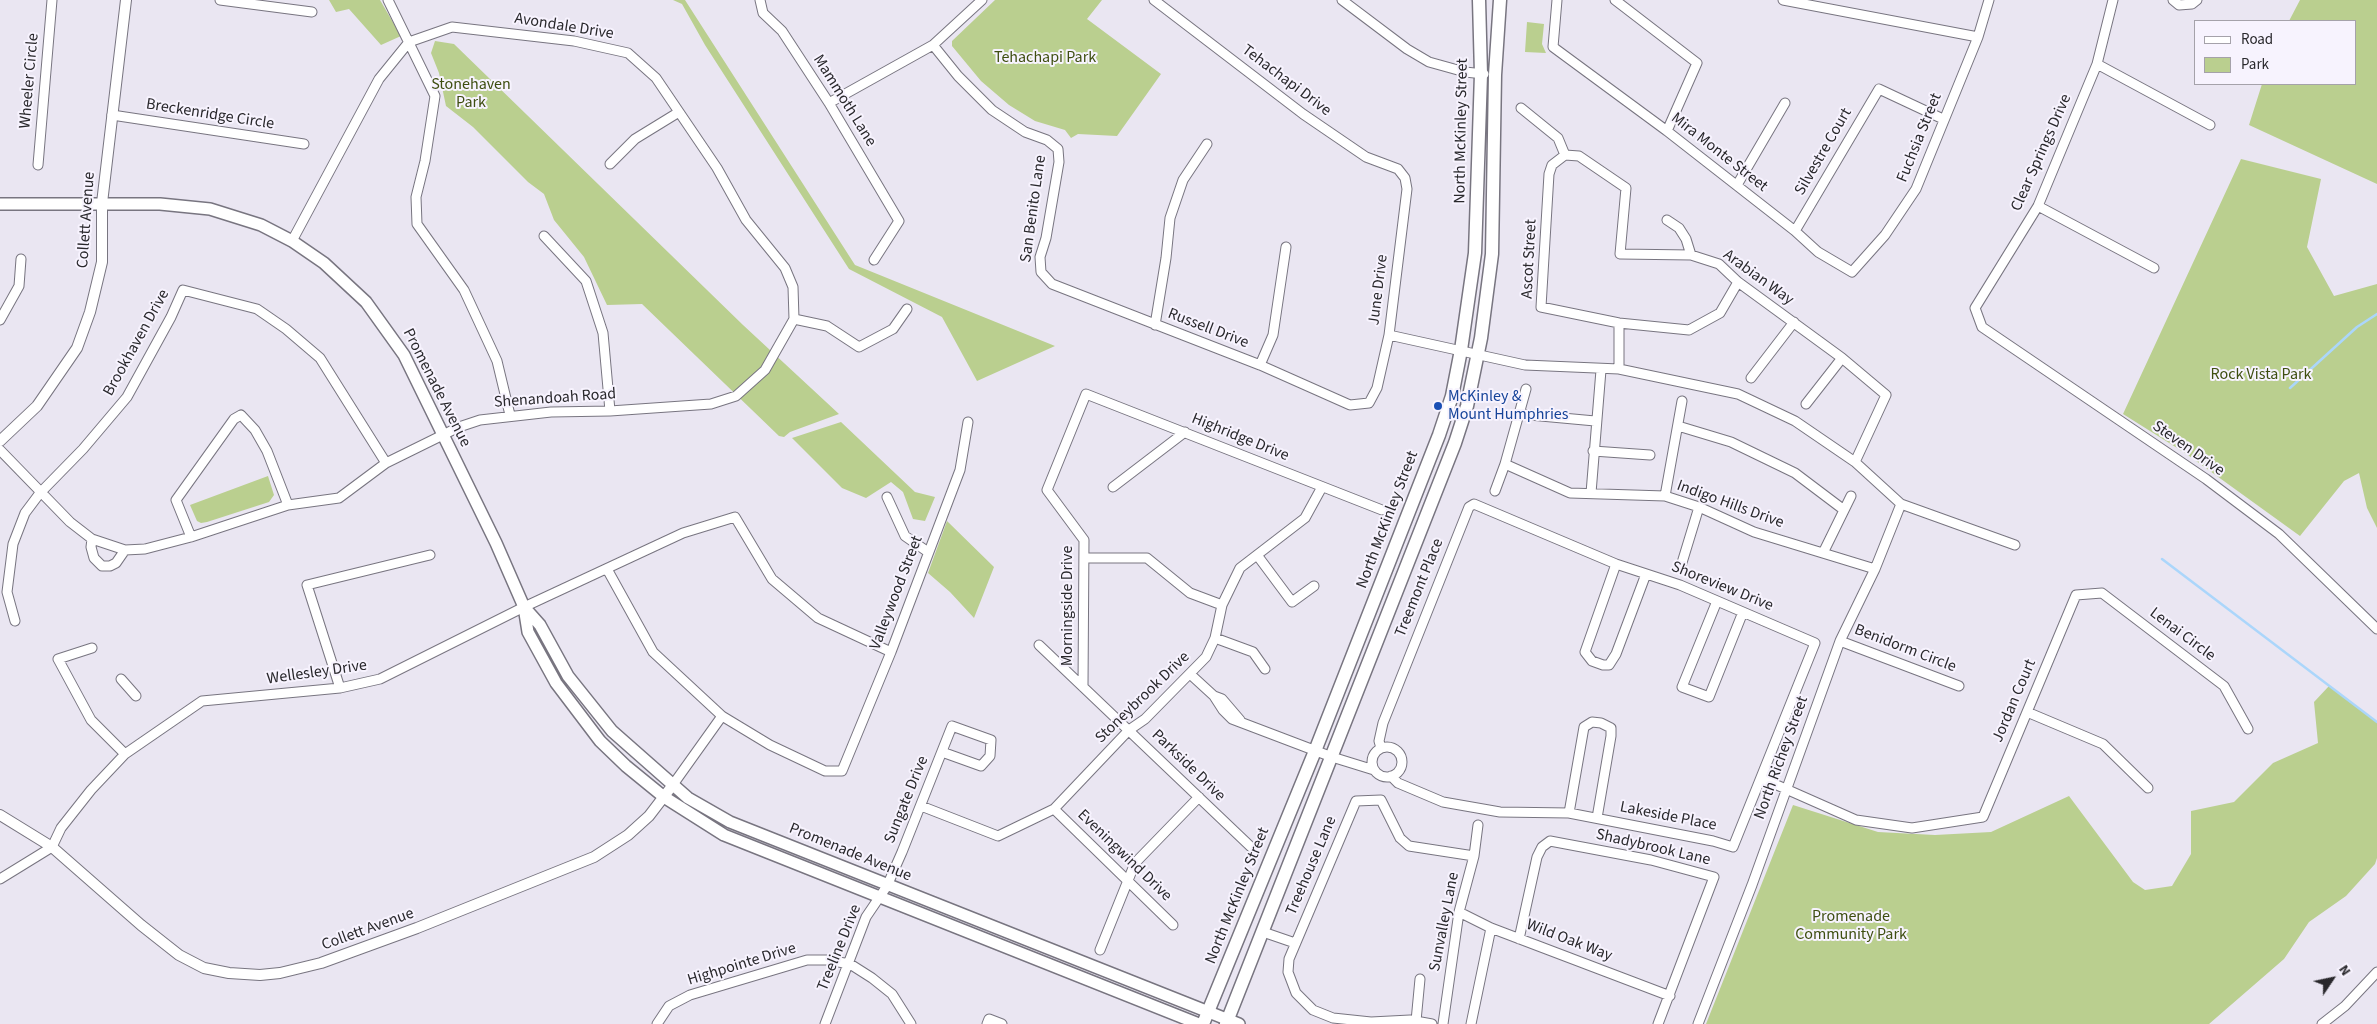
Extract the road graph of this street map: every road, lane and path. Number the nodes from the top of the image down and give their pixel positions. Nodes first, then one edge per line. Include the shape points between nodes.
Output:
1 (52, 0) edge
2 (126, 0) edge
3 (220, 0) edge
4 (388, 0) edge
5 (760, 0) edge
6 (982, 0) edge
7 (1154, 0) edge
8 (1342, 0) edge
9 (1479, 0) edge
10 (1500, 0) edge
11 (1557, 0) edge
12 (1615, 0) edge
13 (1783, 0) edge
14 (1989, 0) edge
15 (2114, 0) edge
16 (2173, 0) edge
17 (2197, 0) edge
18 (312, 12) dead end
19 (1978, 37) junction
20 (409, 42) junction
21 (933, 44) junction
22 (2097, 64) junction
23 (1480, 74) junction
24 (1495, 76) junction
25 (829, 103) junction
26 (1784, 103) dead end
27 (1521, 108) dead end
28 (679, 112) junction
29 (112, 115) junction
30 (1943, 119) junction
31 (2210, 125) dead end
32 (1667, 131) junction
33 (304, 144) dead end
34 (1207, 144) dead end
35 (1565, 155) junction
36 (610, 164) dead end
37 (38, 165) dead end
38 (1405, 178) joint
39 (1737, 185) junction
40 (102, 203) junction
41 (0, 204) edge
42 (2038, 206) junction
43 (1667, 220) dead end
44 (1796, 231) junction
45 (544, 236) dead end
46 (292, 241) junction
47 (1286, 247) dead end
48 (1691, 255) junction
49 (21, 259) dead end
50 (874, 260) dead end
51 (2154, 268) dead end
52 (1040, 272) joint
53 (1852, 272) joint
54 (1738, 282) junction
55 (1975, 308) joint
56 (908, 309) dead end
57 (794, 319) junction
58 (0, 320) edge
59 (1620, 322) junction
60 (1794, 322) junction
61 (1155, 325) junction
62 (1389, 335) junction
63 (1461, 350) junction
64 (1479, 354) junction
65 (1842, 358) junction
66 (1260, 365) junction
67 (1619, 369) junction
68 (1601, 370) junction
69 (1750, 378) dead end
70 (1526, 389) dead end
71 (1086, 394) joint
72 (1682, 400) dead end
73 (1368, 403) joint
74 (1806, 404) dead end
75 (610, 411) junction
76 (1519, 414) junction
77 (510, 415) junction
78 (1595, 421) junction
79 (968, 422) dead end
80 (1678, 426) junction
81 (1185, 432) junction
82 (443, 435) junction
83 (0, 441) edge
84 (0, 450) edge
85 (1593, 451) junction
86 (1650, 455) dead end
87 (1855, 462) junction
88 (386, 463) junction
89 (1505, 464) junction
90 (1113, 487) dead end
91 (1322, 487) junction
92 (1495, 491) dead end
93 (40, 493) junction
94 (1591, 493) junction
95 (1664, 496) junction
96 (1851, 496) dead end
97 (887, 497) dead end
98 (1901, 504) junction
99 (288, 506) junction
100 (1700, 507) junction
101 (1382, 510) dead end
102 (1844, 510) junction
103 (1535, 529) joint
104 (191, 537) junction
105 (92, 539) junction
106 (2015, 544) dead end
107 (125, 550) junction
108 (928, 552) junction
109 (1823, 553) junction
110 (430, 554) dead end
111 (1257, 555) junction
112 (1086, 558) junction
113 (1616, 564) junction
114 (1680, 566) dead end
115 (607, 568) junction
116 (1875, 569) junction
117 (1646, 574) junction
118 (1314, 586) dead end
119 (2077, 595) joint
120 (1717, 600) junction
121 (1222, 605) junction
122 (524, 607) junction
123 (1743, 612) junction
124 (15, 621) dead end
125 (2377, 628) edge
126 (1215, 638) junction
127 (1840, 640) junction
128 (1039, 645) dead end
129 (92, 648) dead end
130 (891, 652) junction
131 (1265, 669) dead end
132 (1190, 674) junction
133 (121, 680) dead end
134 (1959, 686) dead end
135 (1083, 687) junction
136 (340, 688) junction
137 (136, 696) dead end
138 (2027, 712) junction
139 (722, 716) junction
140 (2248, 729) dead end
141 (1129, 730) junction
142 (1381, 748) junction
143 (1315, 751) junction
144 (942, 752) junction
145 (125, 754) junction
146 (1332, 757) junction
147 (1374, 770) junction
148 (1391, 776) junction
149 (1761, 778) junction
150 (672, 786) junction
151 (2148, 788) dead end
152 (1786, 790) junction
153 (664, 797) junction
154 (1199, 797) junction
155 (921, 806) junction
156 (1054, 810) junction
157 (1568, 813) junction
158 (0, 815) edge
159 (1596, 818) junction
160 (1478, 825) dead end
161 (1251, 847) dead end
162 (52, 848) junction
163 (1474, 856) junction
164 (1127, 879) junction
165 (0, 880) edge
166 (887, 886) junction
167 (878, 897) junction
168 (1458, 912) junction
169 (1173, 924) dead end
170 (1491, 928) junction
171 (1263, 932) junction
172 (1519, 939) junction
173 (1295, 943) junction
174 (1100, 950) dead end
175 (850, 964) junction
176 (2377, 972) edge
177 (1420, 979) dead end
178 (1670, 996) junction
179 (1206, 1018) edge
180 (1416, 1021) junction
181 (1231, 1023) edge
182 (657, 1024) edge
183 (825, 1024) edge
184 (911, 1024) edge
185 (987, 1024) edge
186 (1002, 1024) edge
187 (1199, 1024) edge
188 (1432, 1024) edge
189 (1443, 1024) edge
190 (1471, 1024) edge
191 (1658, 1024) edge
192 (1698, 1024) edge
193 (2322, 1024) edge

1 - 37 street, Wheeler Circle
2 - 29 street, Collett Avenue
3 - 18 street
4 - 20 street
5 - 25 street, Mammoth Lane via 763,14 782,31
6 - 21 street
7 - 38 street, Tehachapi Drive via 1303,114 1366,157 1398,169
8 - 23 street via 1406,49 1429,62
9 - 23 main road, North McKinley Street
10 - 24 main road, North McKinley Street
11 - 32 street, Mira Monte Street via 1553,47
12 - 32 street via 1697,63
13 - 19 street
14 - 19 street, Fuchsia Street
15 - 22 street, Clear Springs Drive
16 - 17 street via 2179,5 2192,4
19 - 30 street, Fuchsia Street
20 - 28 street, Avondale Drive via 452,27 574,41 628,53 656,78
20 - 46 street via 379,79
20 - 77 street via 435,96 426,161 416,197 417,224 464,290 497,361
21 - 25 street
21 - 52 street, San Benito Lane via 958,76 992,110 1058,149 1060,162 1040,257
22 - 31 street
22 - 42 street, Clear Springs Drive
23 - 24 street
23 - 63 main road, North McKinley Street via 1475,253
24 - 64 main road, North McKinley Street via 1492,254
25 - 50 street, Mammoth Lane via 899,221
26 - 39 street
27 - 35 street via 1558,138
28 - 36 street via 635,139
28 - 57 street, Avondale Drive via 746,220 785,268 793,287
29 - 33 street, Breckenridge Circle
29 - 40 street, Collett Avenue
30 - 44 street, Silvestre Court via 1879,89
30 - 53 street, Fuchsia Street via 1916,189 1885,235
32 - 39 street, Mira Monte Street
34 - 61 street via 1183,180 1170,218
35 - 48 street, Arabian Way via 1574,154 1586,160 1626,188 1620,254
35 - 59 street, Ascot Street via 1552,165 1550,174 1541,307
38 - 62 street, June Drive via 1407,189
39 - 44 street, Mira Monte Street
40 - 41 main road, Promenade Avenue
40 - 46 main road, Promenade Avenue via 210,208 244,218
40 - 83 street, Collett Avenue via 102,262 77,348 37,406
42 - 51 street
42 - 55 street, Clear Springs Drive
43 - 48 street via 1679,228
44 - 53 street, Mira Monte Street via 1818,252
45 - 75 street via 586,281 604,333
46 - 82 main road, Promenade Avenue via 324,263 379,318 404,355
47 - 66 street via 1273,335
48 - 54 street, Arabian Way via 1720,264
49 - 58 street via 19,286
52 - 61 street, Russell Drive via 1052,284
54 - 59 street via 1720,313 1688,330
54 - 60 street, Arabian Way
55 - 125 street, Steven Drive via 1982,327 2206,479 2279,534
56 - 57 street via 893,329 859,347 828,326
57 - 75 street, Shenandoah Road via 765,370 736,396 710,404
59 - 67 street
60 - 65 street, Arabian Way
60 - 69 street
61 - 66 street, Russell Drive
62 - 63 street
62 - 73 street, June Drive via 1377,388
63 - 64 street
63 - 143 main road, North McKinley Street via 1452,396 1439,435
64 - 68 street via 1525,365
64 - 146 main road, North McKinley Street via 1454,443
65 - 74 street
65 - 87 street, Arabian Way via 1886,395
66 - 73 street, Russell Drive via 1350,405
67 - 68 street
67 - 87 street via 1738,394 1795,421
68 - 78 street
70 - 76 street
71 - 81 street, Highridge Drive
71 - 112 street, Morningside Drive via 1047,490 1084,540
72 - 80 street
75 - 77 street, Shenandoah Road
76 - 78 street
76 - 89 street
77 - 82 street, Shenandoah Road via 480,420
78 - 85 street
79 - 108 street, Valleywood Street via 960,470
80 - 95 street
80 - 102 street via 1731,442 1795,473
81 - 90 street
81 - 91 street, Highridge Drive
82 - 88 street, Shenandoah Road
82 - 122 main road, Promenade Avenue
84 - 93 street, Shenandoah Road
85 - 86 street
85 - 94 street
87 - 98 street
88 - 93 street, Brookhaven Drive via 320,358 286,329 257,308 183,290 127,397
88 - 99 street, Shenandoah Road via 339,498
89 - 92 street
89 - 94 street, Indigo Hills Drive via 1570,493
91 - 101 street, Highridge Drive
91 - 111 street, Stoneybrook Drive via 1305,518
93 - 105 street, Shenandoah Road
93 - 124 street, Brookhaven Drive via 25,513 13,544 7,592
94 - 95 street, Indigo Hills Drive
95 - 100 street, Indigo Hills Drive
96 - 102 street
97 - 108 street via 905,536
98 - 106 street
98 - 116 street, North Richey Street
99 - 104 street, Shenandoah Road
99 - 104 street via 268,451 256,430 241,415 234,419 176,500
100 - 109 street, Indigo Hills Drive via 1754,532
100 - 114 street
102 - 109 street
103 - 113 street, Shoreview Drive
103 - 142 street, Treemont Place via 1474,504 1469,507 1383,723 1379,741
104 - 107 street, Shenandoah Road via 145,549
105 - 107 street, Shenandoah Road
105 - 107 street via 94,558 102,566 116,563
108 - 130 street, Valleywood Street
109 - 116 street, Indigo Hills Drive
110 - 136 street via 307,585
111 - 118 street via 1292,602
111 - 121 street, Stoneybrook Drive via 1240,568
112 - 121 street via 1147,558 1190,593
112 - 135 street, Morningside Drive
113 - 117 street, Shoreview Drive
113 - 117 street via 1585,652 1592,661 1603,665 1609,664 1616,654
115 - 122 street, Wellesley Drive
115 - 130 street, Wellesley Drive via 683,532 735,517 772,579 818,618
115 - 139 street via 653,652
116 - 127 street, North Richey Street
117 - 120 street, Shoreview Drive
119 - 138 street, Jordan Court
119 - 140 street, Lenai Circle via 2102,593 2224,686
120 - 123 street, Shoreview Drive
120 - 123 street via 1682,687 1709,697
121 - 126 street, Stoneybrook Drive
122 - 136 street, Wellesley Drive via 380,679
122 - 150 main road, Promenade Avenue via 540,625 568,676 612,731
122 - 153 main road, Promenade Avenue via 528,632 556,683 600,741
123 - 149 street, Shoreview Drive via 1816,642
126 - 131 street via 1253,652
126 - 132 street, Stoneybrook Drive via 1206,657
127 - 134 street, Benidorm Circle
127 - 152 street, North Richey Street
128 - 135 street, Parkside Drive
129 - 145 street via 58,659 91,720
130 - 139 street, Valleywood Street via 842,771 825,771 770,745
132 - 141 street, Stoneybrook Drive via 1146,719
132 - 143 street, Lakeside Place via 1214,696 1232,719
133 - 137 street
135 - 141 street, Parkside Drive
136 - 145 street, Wellesley Drive via 202,700
138 - 151 street via 2103,744
138 - 152 street, Jordan Court via 1983,817 1912,828 1856,820
139 - 150 street, Collett Avenue
141 - 154 street, Parkside Drive
141 - 156 street, Stoneybrook Drive
142 - 147 street via 1376,750 1372,760
142 - 148 street via 1391,747 1401,757 1399,771
143 - 146 street, Lakeside Place
143 - 179 main road, North McKinley Street
144 - 144 street, Sungate Drive via 952,726 991,740 990,756 981,766
144 - 155 street, Sungate Drive
145 - 162 street, Wellesley Drive via 61,828
146 - 147 street, Lakeside Place
146 - 171 main road, North McKinley Street
147 - 148 street, Lakeside Place via 1382,776
148 - 157 street, Lakeside Place via 1398,783 1443,802 1500,812
149 - 152 street
149 - 159 street, Lakeside Place via 1733,847
150 - 153 street, Collett Avenue
150 - 166 main road, Promenade Avenue via 730,822
152 - 192 street, North Richey Street
153 - 162 street, Collett Avenue via 628,836 594,857 392,937 321,963 280,973 229,973 204,968 179,955
153 - 167 main road, Promenade Avenue via 724,834
154 - 161 street, Parkside Drive
154 - 164 street via 1135,863
155 - 156 street, Stoneybrook Drive via 998,836
155 - 166 street, Sungate Drive
156 - 164 street, Eveningwind Drive
157 - 159 street, Lakeside Place
157 - 159 street, Lakeside Place via 1584,727 1592,722 1611,728
158 - 162 street, Collett Avenue
160 - 163 street, Sunvalley Lane
162 - 165 street
163 - 168 street, Sunvalley Lane
163 - 173 street, Treehouse Lane via 1409,846 1400,838 1381,800 1356,801
164 - 169 street, Eveningwind Drive
164 - 174 street
166 - 167 street, Treeline Drive
166 - 179 main road, Promenade Avenue
167 - 175 street, Treeline Drive via 866,917
167 - 187 main road, Promenade Avenue
168 - 170 street, Wild Oak Way
168 - 189 street, Sunvalley Lane
170 - 172 street, Wild Oak Way
170 - 190 street
171 - 173 street
171 - 181 main road, North McKinley Street
172 - 178 street, Wild Oak Way
172 - 178 street, Shadybrook Lane via 1537,857 1542,847 1550,842 1651,860 1714,877
173 - 180 street, Treehouse Lane via 1289,959 1290,981 1296,993 1313,1010 1333,1018 1371,1022
175 - 182 street, Highpointe Drive via 807,960 690,995 669,1006
175 - 183 street, Treeline Drive
175 - 184 street, Highpointe Drive via 892,994
176 - 193 street
177 - 180 street
178 - 191 street, Shadybrook Lane
179 - 181 main road, Promenade Avenue
180 - 188 street, Treehouse Lane
185 - 186 street via 989,1020

